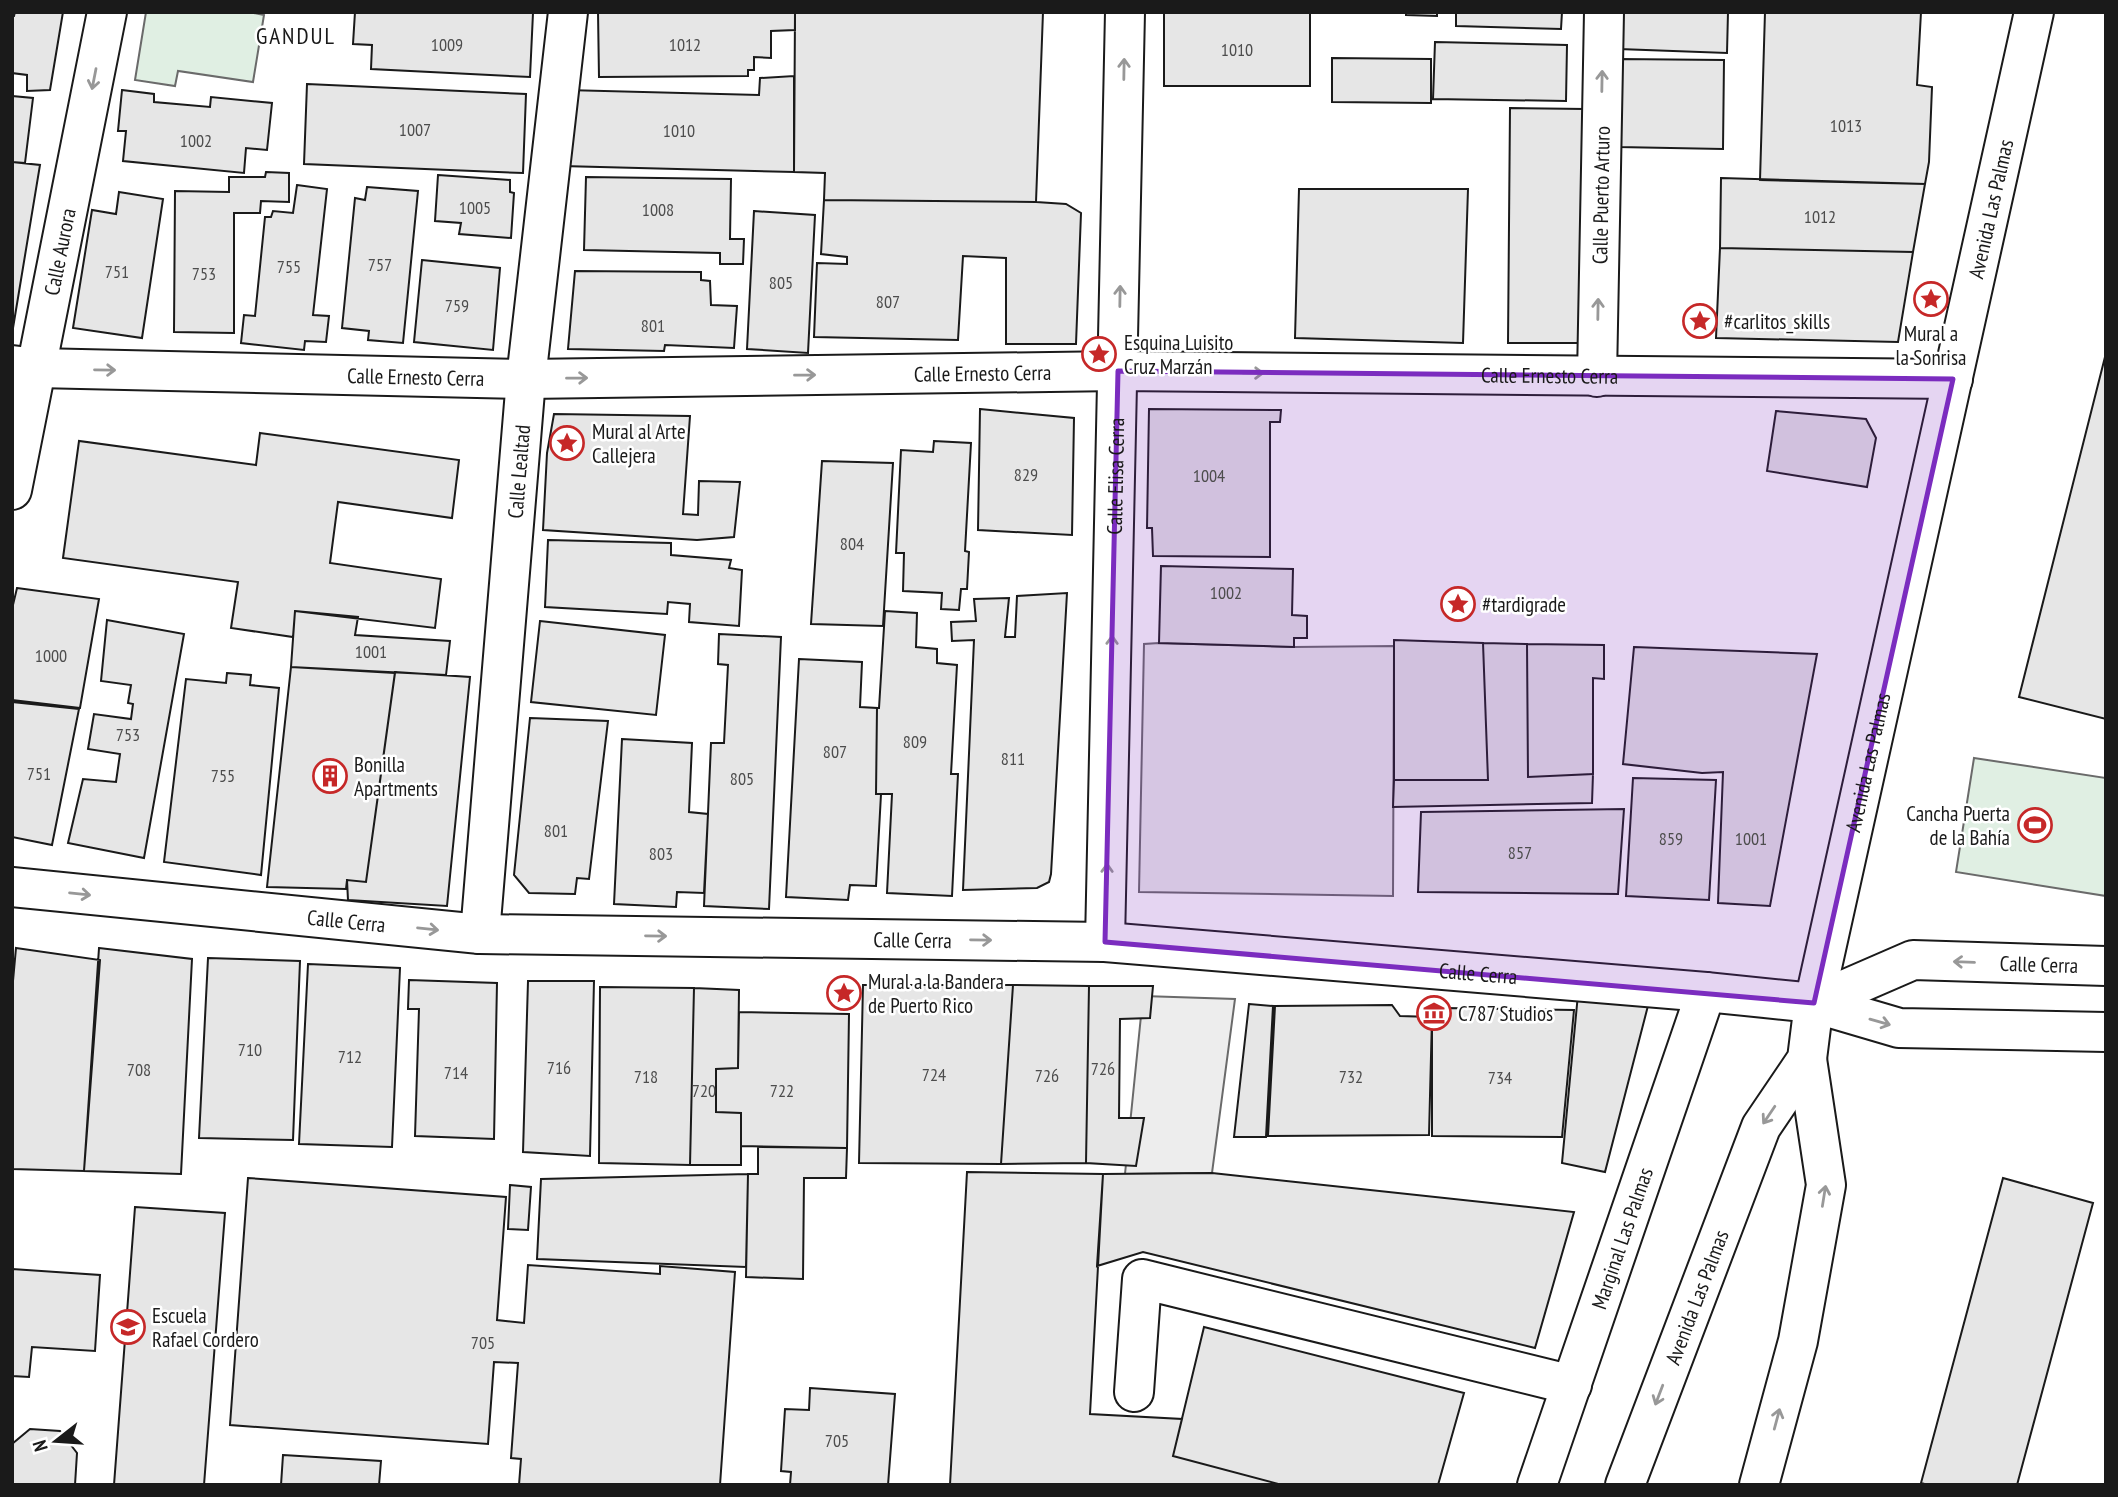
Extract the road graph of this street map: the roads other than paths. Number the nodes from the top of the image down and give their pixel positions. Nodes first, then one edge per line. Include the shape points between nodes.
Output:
1 (107, 12) edge
2 (568, 12) edge
3 (1125, 12) edge
4 (1604, 12) edge
5 (2034, 12) edge
6 (24, 367) edge
7 (1118, 371) junction
8 (1597, 377) junction
9 (526, 379) junction
10 (1953, 379) junction
11 (12, 490) edge
12 (12, 887) edge
13 (480, 934) junction
14 (1105, 942) junction
15 (2106, 966) edge
16 (1706, 992) junction
17 (1814, 1003) junction
18 (2106, 1032) edge
19 (1807, 1059) junction
20 (1572, 1385) junction
21 (1134, 1392) dead end
22 (1537, 1485) edge
23 (1625, 1485) edge
24 (1759, 1485) edge

1 -> 6 street, Calle Aurora
2 - 9 street, Calle Lealtad
7 -> 3 street, Calle Elisa Cerra
8 -> 4 street, Calle Puerto Arturo
5 - 10 street, Avenida Las Palmas
6 -> 9 street, Calle Ernesto Cerra
6 - 11 street, Calle Aurora
7 -> 8 street, Calle Ernesto Cerra
9 -> 7 street, Calle Ernesto Cerra
14 -> 7 street, Calle Elisa Cerra
8 - 10 street, Calle Ernesto Cerra
9 - 13 street, Calle Lealtad
10 - 17 street, Avenida Las Palmas
12 -> 13 street, Calle Cerra
13 -> 14 street, Calle Cerra
14 - 16 street, Calle Cerra
15 -> 17 street, Calle Cerra via 1913,960
16 - 17 street, Calle Cerra
16 - 20 street, Marginal Las Palmas
17 -> 18 street, Calle Cerra via 1899,1028
17 - 19 street, Avenida Las Palmas
19 -> 23 street, Avenida Las Palmas via 1761,1127
24 -> 19 street via 1798,1341 1826,1185
20 - 21 street via 1142,1279
20 - 22 street, Marginal Las Palmas

